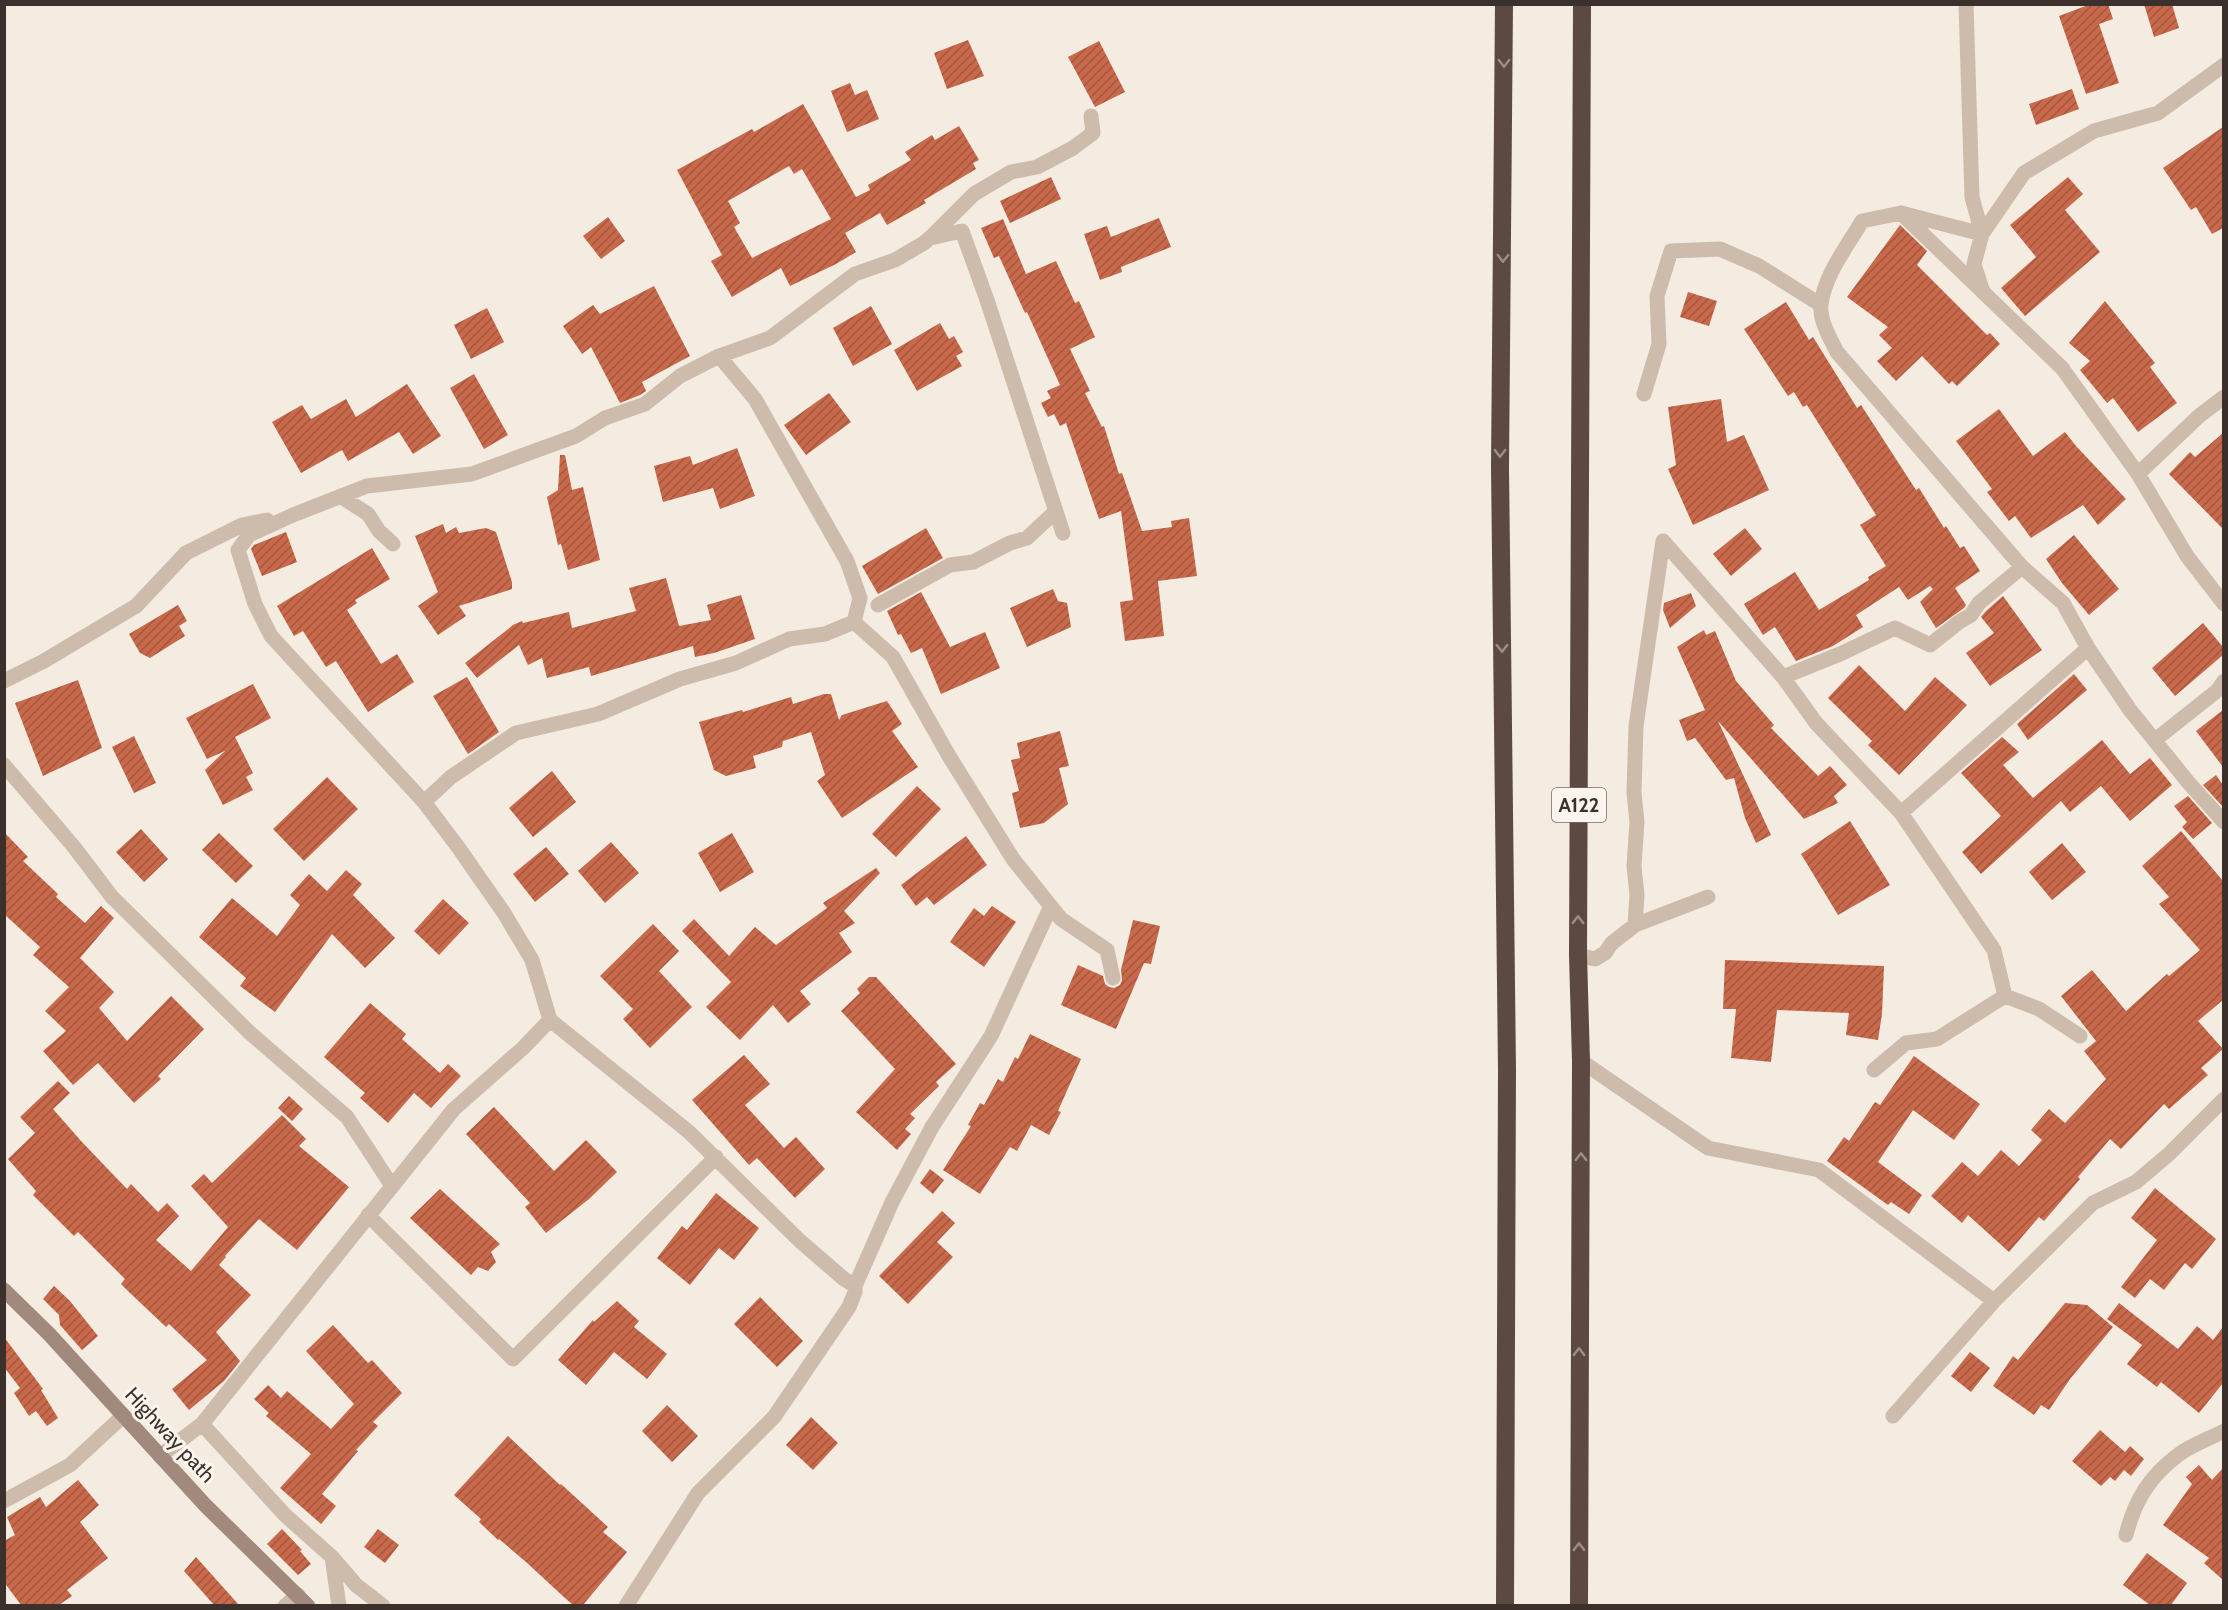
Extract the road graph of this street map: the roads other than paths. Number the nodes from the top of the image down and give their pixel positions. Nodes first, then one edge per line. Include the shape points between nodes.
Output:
1 (1504, 4) edge
2 (1582, 4) edge
3 (1965, 4) edge
4 (2223, 65) edge
5 (1091, 116) dead end
6 (1901, 213) junction
7 (1982, 234) junction
8 (930, 238) junction
9 (1982, 291) junction
10 (1821, 305) junction
11 (719, 356) junction
12 (1644, 394) dead end
13 (2223, 397) edge
14 (2138, 474) junction
15 (340, 496) junction
16 (1055, 512) junction
17 (293, 514) junction
18 (1063, 533) dead end
19 (393, 544) dead end
20 (2022, 567) junction
21 (2223, 604) edge
22 (878, 605) dead end
23 (854, 622) junction
24 (2088, 648) junction
25 (1783, 677) junction
26 (4, 681) edge
27 (2222, 687) edge
28 (2155, 740) junction
29 (4, 765) edge
30 (424, 802) junction
31 (1901, 813) junction
32 (2223, 822) edge
33 (1708, 897) dead end
34 (1051, 906) junction
35 (1635, 926) junction
36 (1578, 956) junction
37 (1113, 978) dead end
38 (2005, 996) junction
39 (550, 1020) junction
40 (2080, 1036) dead end
41 (1581, 1061) junction
42 (1874, 1070) dead end
43 (2223, 1099) edge
44 (716, 1157) junction
45 (392, 1185) junction
46 (368, 1215) junction
47 (855, 1286) junction
48 (4, 1290) edge
49 (1994, 1301) junction
50 (123, 1416) junction
51 (1893, 1416) dead end
52 (202, 1424) junction
53 (2223, 1431) edge
54 (160, 1456) junction
55 (4, 1501) edge
56 (2126, 1535) dead end
57 (332, 1557) junction
58 (303, 1600) edge
59 (285, 1605) edge
60 (339, 1605) edge
61 (383, 1605) edge
62 (626, 1605) edge
63 (1505, 1605) edge
64 (1579, 1605) edge

1 -> 63 highway via 1500,467 1507,1070
36 -> 2 highway, A122
3 - 7 street via 1972,197
4 - 7 street via 2158,113 2094,131 2024,173
5 - 8 street via 1093,134 1037,167 1011,172 974,195
6 - 7 street
6 - 9 street
6 - 10 street via 1862,222 1829,275
7 - 9 street via 1974,264
8 - 11 street via 895,260 855,274 770,338
8 - 16 street via 962,231
9 - 14 street via 2062,368
10 - 12 street via 1759,266 1719,249 1671,251 1657,296 1659,344
10 - 20 street via 1825,329 1837,352
11 - 15 street via 680,376 645,404 605,418 555,444 472,474 367,486
11 - 23 street via 755,399 847,561 860,598
13 - 14 street
14 - 21 street via 2187,556
15 - 17 street
15 - 19 street via 368,514
16 - 18 street
16 - 22 street via 1027,538 973,562 950,565
17 - 26 street via 242,525 186,553 136,606
17 - 30 street via 249,535 238,550 255,604 271,636
20 - 24 street via 2062,603
20 - 25 street via 1979,603 1971,615 1930,645 1895,627
23 - 30 street via 825,634 789,639 598,714 516,733 451,777
23 - 34 street via 893,657 1013,859
24 - 28 street
24 - 31 street
25 - 31 street via 1816,723
25 - 35 street via 1663,541 1636,726
27 - 28 street
28 - 32 street
29 - 45 street via 112,897 249,1032 346,1117
30 - 39 street via 504,913 532,960
31 - 38 street via 1994,950
33 - 35 street
34 - 37 street via 1061,919 1107,950
34 - 47 street via 991,1036 932,1127 892,1202
35 - 36 street via 1595,959
36 - 41 highway, A122
38 - 40 street via 2039,1009
38 - 42 street via 1936,1039 1906,1043
39 - 44 street
39 - 45 street via 454,1109
41 - 49 street via 1708,1148 1819,1170
64 -> 41 highway, A122
43 - 49 street via 2136,1182 2093,1203
44 - 46 street via 513,1359
44 - 47 street via 800,1241
45 - 46 street
46 - 52 street
47 - 62 street via 849,1306 774,1417 698,1493
48 - 50 street, Highway path
49 - 51 street
50 - 54 street, Highway path
50 - 55 street via 70,1465
52 - 54 street
52 - 57 street via 285,1515
53 - 56 street via 2179,1454 2147,1484 2132,1511
54 - 58 street, Highway path
57 - 60 street
57 - 61 street via 356,1585
58 - 59 street

